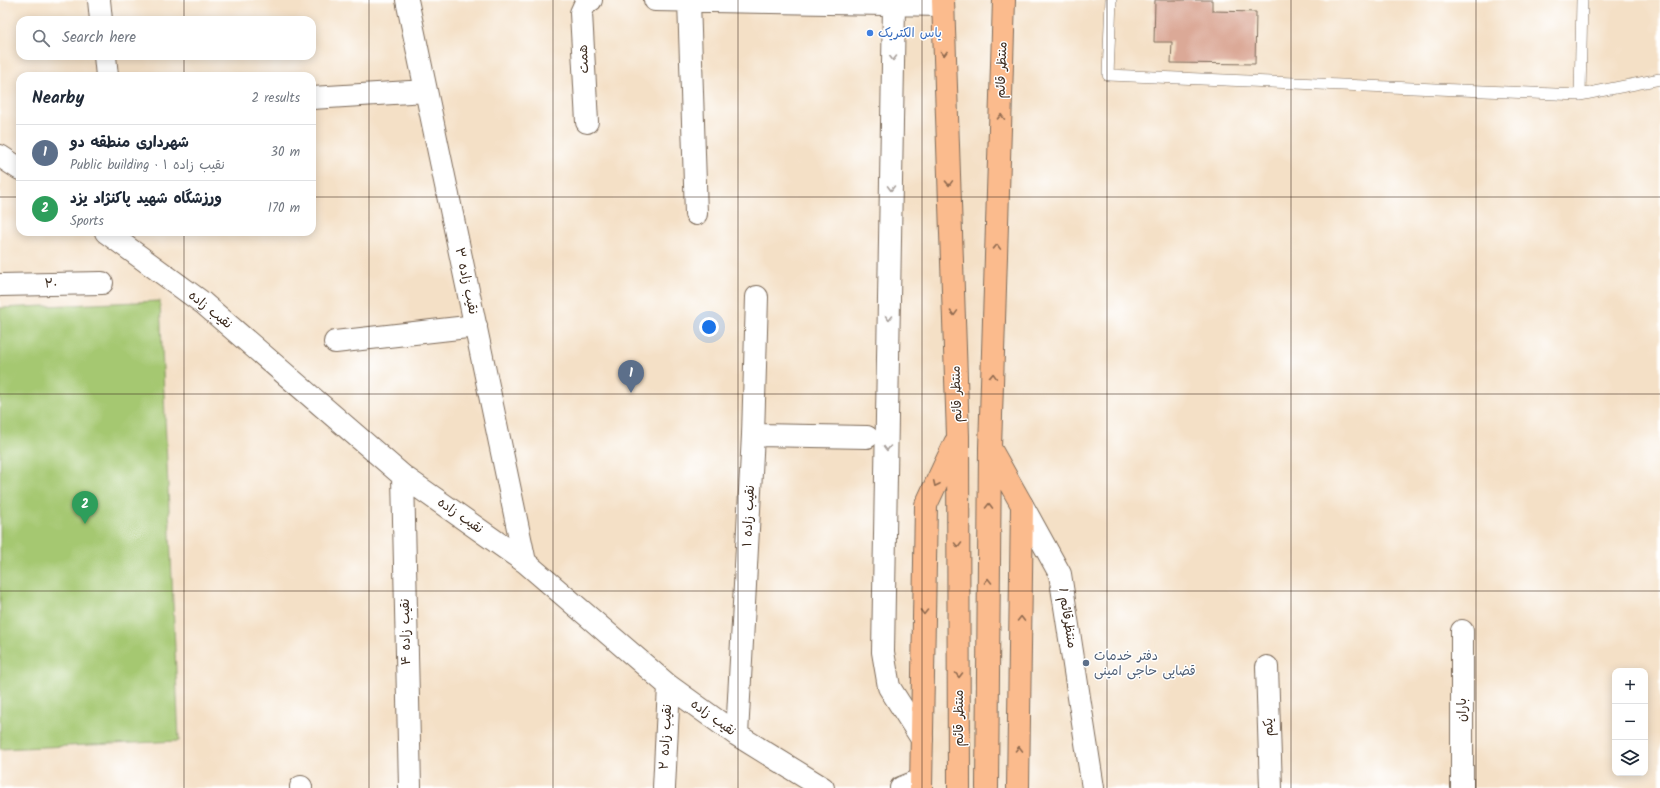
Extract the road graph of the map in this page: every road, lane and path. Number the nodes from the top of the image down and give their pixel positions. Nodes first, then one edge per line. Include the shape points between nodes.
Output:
1 (99, 0) edge
2 (407, 0) edge
3 (591, 0) edge
4 (654, 0) edge
5 (1004, 0) edge
6 (1111, 0) edge
7 (1582, 0) edge
8 (689, 1) junction
9 (943, 3) edge
10 (894, 5) junction
11 (101, 16) edge
12 (105, 60) edge
13 (107, 72) edge
14 (1660, 79) edge
15 (426, 91) junction
16 (1580, 95) junction
17 (316, 98) edge
18 (587, 122) dead end
19 (0, 156) edge
20 (16, 166) edge
21 (696, 214) dead end
22 (123, 238) edge
23 (102, 283) dead end
24 (0, 285) edge
25 (757, 297) dead end
26 (476, 326) junction
27 (335, 342) dead end
28 (753, 435) junction
29 (958, 436) junction
30 (867, 437) dead end
31 (990, 448) junction
32 (403, 476) junction
33 (1022, 504) junction
34 (525, 562) junction
35 (1462, 631) dead end
36 (1267, 667) dead end
37 (669, 686) junction
38 (737, 735) junction
39 (922, 738) junction
40 (914, 785) edge
41 (410, 788) edge
42 (664, 788) edge
43 (823, 788) edge
44 (959, 788) edge
45 (987, 788) edge
46 (1018, 788) edge
47 (1094, 788) edge
48 (1271, 788) edge
49 (1462, 788) edge

1 - 11 street
2 - 15 street, نقیب زاده ۳
3 - 18 street, همت via 586,2 582,13
4 - 8 street
31 -> 5 main road, منتظر قائم
6 - 16 lane via 1108,75
7 - 16 lane
8 - 10 street
8 - 21 street
9 - 10 street
9 -> 29 main road, منتظر قائم
10 -> 39 street via 883,652 889,687
12 - 13 street
14 - 16 lane
15 - 17 street
15 - 26 street, نقیب زاده ۳
19 - 20 street
22 - 32 street, نقیب زاده via 203,303
23 - 24 street, ۲۰
25 - 28 street, نقیب زاده ۱
26 - 27 street
26 - 34 street, نقیب زاده ۳
28 - 30 street
28 - 38 street, نقیب زاده ۱
29 -> 39 main road via 926,505
29 -> 44 main road, منتظر قائم
31 - 33 main road
45 -> 31 main road, منتظر قائم
32 - 34 street, نقیب زاده
32 - 41 street, نقیب زاده ۴
46 -> 33 main road
33 - 47 street, منتظرقائم 1 via 1060,574
34 - 37 street, نقیب زاده
35 - 49 street, باران
36 - 48 street, یکم
37 - 38 street, نقیب زاده
37 - 42 street, نقیب زاده ۲
38 - 43 street, نقیب زاده
39 - 40 main road

